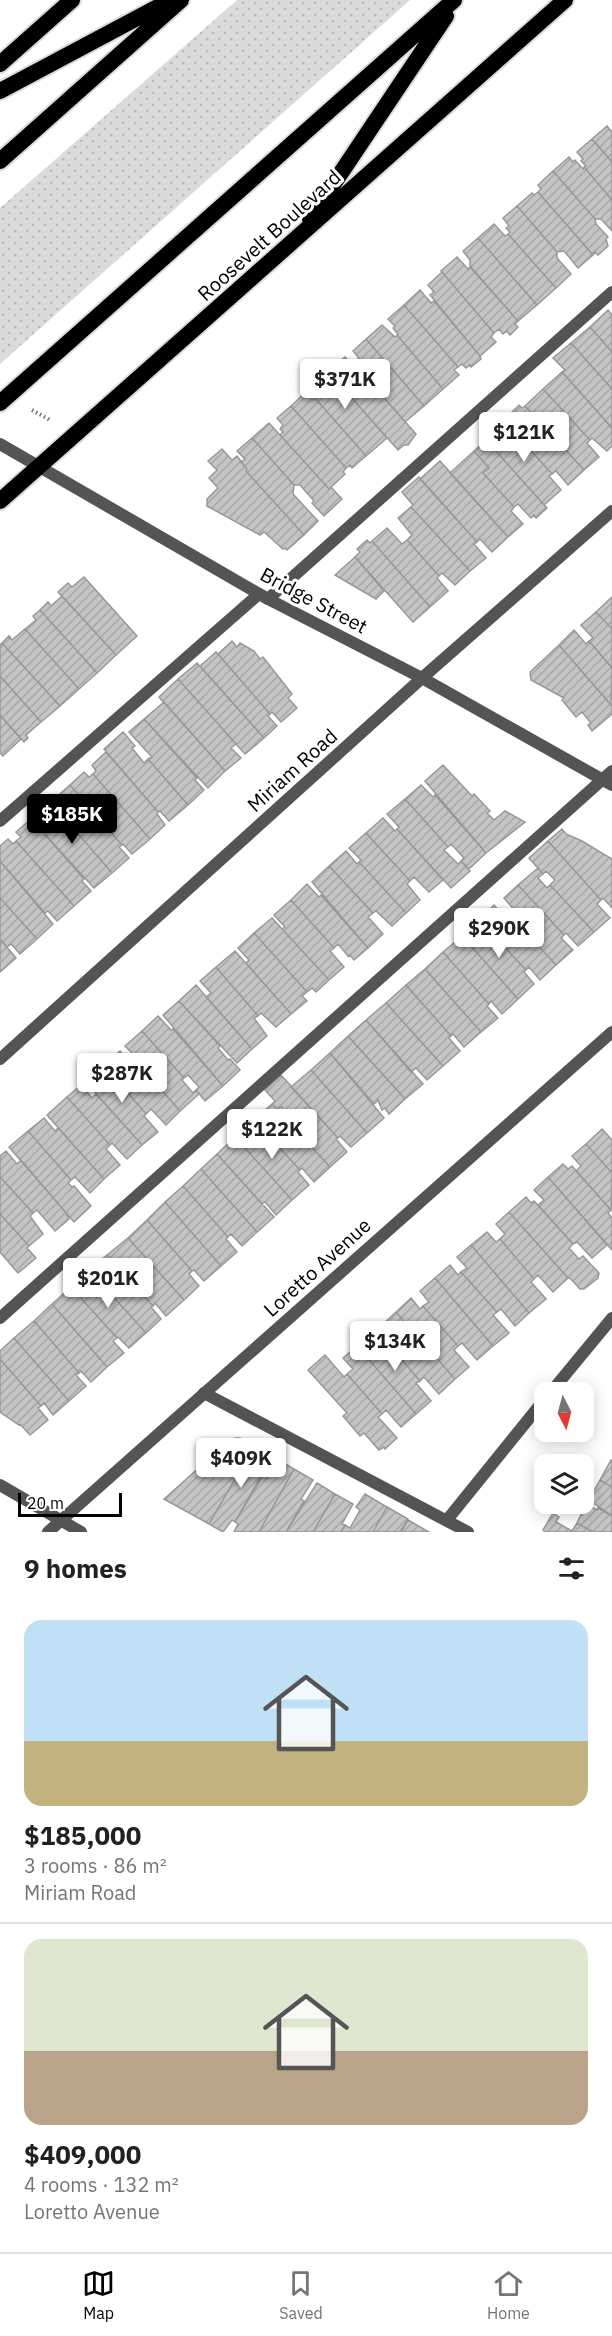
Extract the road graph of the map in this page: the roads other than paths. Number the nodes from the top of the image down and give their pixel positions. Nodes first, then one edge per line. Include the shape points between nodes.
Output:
1 (72, 0) edge
2 (172, 0) edge
3 (181, 0) edge
4 (455, 0) edge
5 (566, 0) edge
6 (0, 64) edge
7 (0, 91) edge
8 (0, 161) edge
9 (296, 239) junction
10 (612, 292) edge
11 (0, 403) edge
12 (0, 444) edge
13 (39, 466) junction
14 (0, 501) edge
15 (612, 512) edge
16 (263, 596) junction
17 (422, 678) junction
18 (609, 779) edge
19 (0, 821) edge
20 (612, 1032) edge
21 (0, 1059) edge
22 (0, 1318) edge
23 (612, 1318) edge
24 (559, 1382) edge
25 (204, 1394) junction
26 (534, 1412) edge
27 (0, 1485) edge
28 (62, 1520) junction
29 (447, 1520) junction
30 (48, 1532) edge
31 (81, 1532) edge
32 (468, 1532) edge

1 - 6 highway
2 - 7 highway
3 - 8 highway
4 - 9 highway
4 - 11 highway
5 - 9 highway, Roosevelt Boulevard
9 - 13 highway, Roosevelt Boulevard
10 - 16 street
12 - 13 street, Bridge Street
13 - 14 highway, Roosevelt Boulevard
13 - 16 street, Bridge Street
15 - 17 street, Miriam Road
16 - 17 street, Bridge Street
16 - 19 street
17 - 18 street, Bridge Street
17 - 21 street, Miriam Road
18 - 22 street
20 - 25 street, Loretto Avenue
23 - 24 street
25 - 28 street, Loretto Avenue
25 - 29 street
26 - 29 street
27 - 28 street
28 - 30 street, Loretto Avenue
28 - 31 street
29 - 32 street

